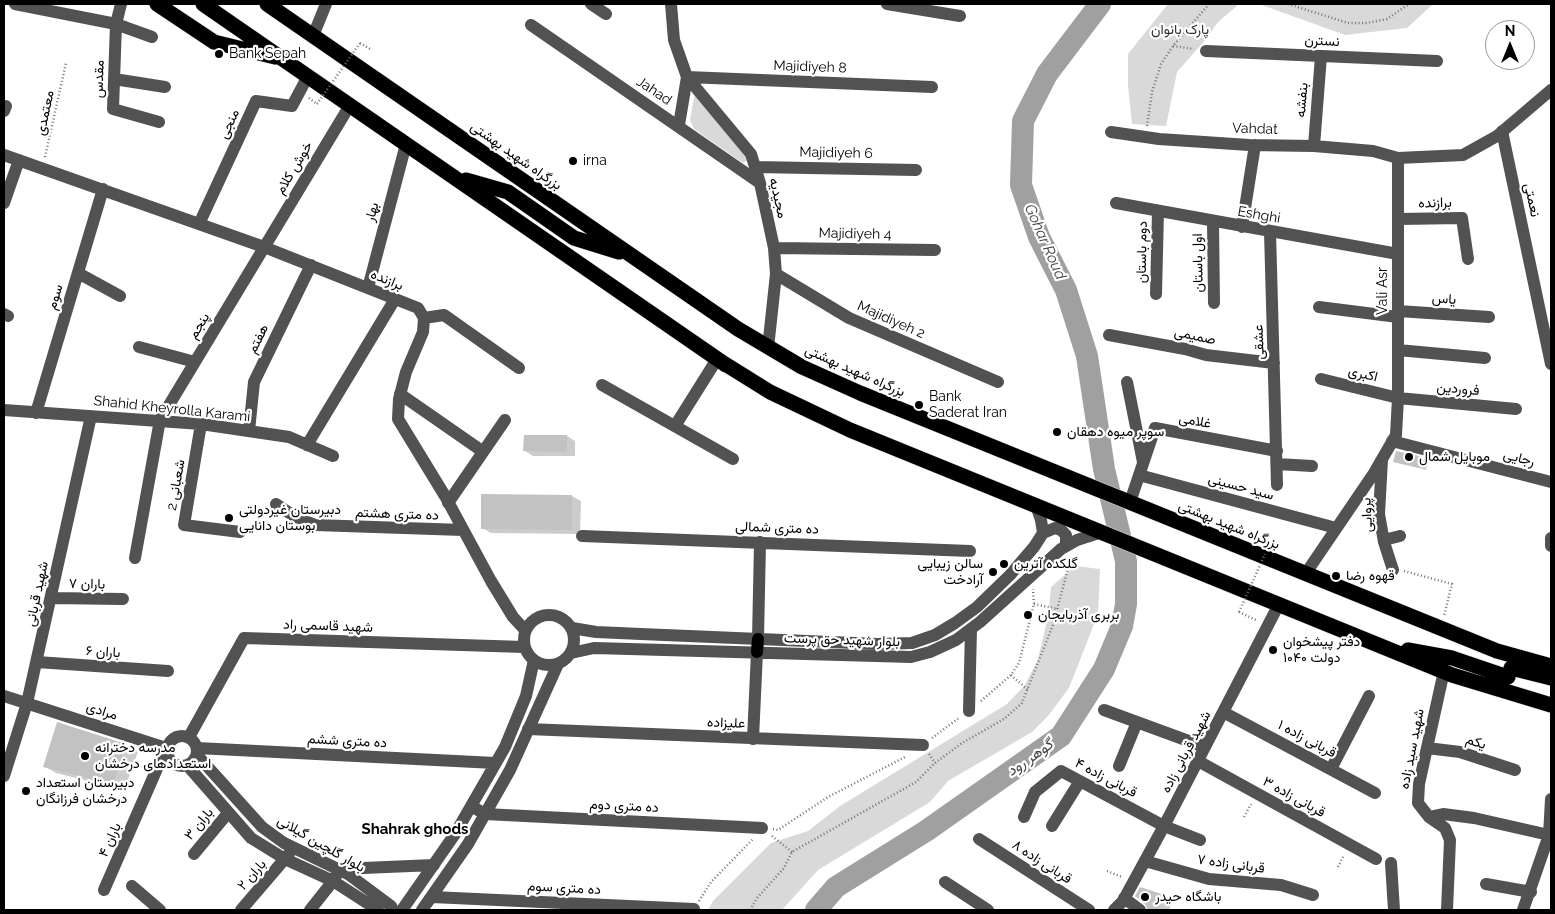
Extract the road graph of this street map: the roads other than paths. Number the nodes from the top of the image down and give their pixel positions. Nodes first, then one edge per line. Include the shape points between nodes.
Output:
1 (15, 4) edge
2 (121, 4) edge
3 (157, 4) edge
4 (203, 4) edge
5 (267, 4) edge
6 (283, 4) edge
7 (326, 4) edge
8 (591, 4) edge
9 (671, 4) edge
10 (887, 4) edge
11 (606, 14) dead end
12 (960, 16) dead end
13 (116, 24) junction
14 (531, 25) dead end
15 (311, 35) junction
16 (152, 37) dead end
17 (1206, 51) road end
18 (1321, 56) junction
19 (281, 58) junction
20 (1437, 61) dead end
21 (308, 76) junction
22 (687, 78) junction
23 (114, 79) junction
24 (166, 87) dead end
25 (932, 88) dead end
26 (1551, 90) edge
27 (350, 105) junction
28 (159, 122) dead end
29 (679, 125) junction
30 (1502, 131) junction
31 (1112, 132) dead end
32 (406, 144) junction
33 (1255, 145) junction
34 (1314, 146) junction
35 (4, 154) edge
36 (1398, 158) junction
37 (18, 160) junction
38 (755, 166) junction
39 (916, 170) dead end
40 (454, 177) junction
41 (760, 183) junction
42 (103, 189) junction
43 (548, 198) junction
44 (4, 203) edge
45 (1116, 203) dead end
46 (1158, 211) junction
47 (538, 213) junction
48 (1398, 219) junction
49 (1213, 221) junction
50 (199, 224) junction
51 (1242, 227) junction
52 (527, 228) junction
53 (1270, 232) junction
54 (264, 247) junction
55 (774, 248) junction
56 (935, 250) dead end
57 (1398, 254) junction
58 (630, 255) junction
59 (1468, 259) dead end
60 (311, 265) junction
61 (78, 273) junction
62 (776, 274) junction
63 (368, 288) junction
64 (1156, 294) dead end
65 (120, 296) dead end
66 (395, 299) junction
67 (1214, 303) dead end
68 (1319, 307) dead end
69 (1398, 314) junction
70 (1489, 317) dead end
71 (424, 318) junction
72 (1109, 335) dead end
73 (139, 347) dead end
74 (768, 348) junction
75 (1398, 350) junction
76 (1550, 357) edge
77 (1484, 358) dead end
78 (194, 362) junction
79 (722, 363) junction
80 (1274, 363) junction
81 (519, 368) dead end
82 (1321, 379) dead end
83 (998, 382) dead end
84 (1128, 382) dead end
85 (602, 385) dead end
86 (400, 394) junction
87 (1398, 398) junction
88 (1516, 409) dead end
89 (4, 410) edge
90 (36, 413) junction
91 (91, 416) junction
92 (160, 420) junction
93 (505, 420) dead end
94 (201, 424) junction
95 (674, 426) junction
96 (249, 431) junction
97 (1392, 441) junction
98 (307, 445) junction
99 (482, 451) junction
100 (333, 456) dead end
101 (1382, 457) junction
102 (1277, 458) junction
103 (733, 459) dead end
104 (1143, 462) junction
105 (1312, 466) dead end
106 (1139, 475) junction
107 (1551, 482) edge
108 (1277, 485) dead end
109 (1134, 499) junction
110 (448, 502) junction
111 (276, 504) dead end
112 (1036, 505) junction
113 (1336, 528) junction
114 (463, 530) junction
115 (240, 532) dead end
116 (1102, 532) junction
117 (1043, 533) junction
118 (582, 536) dead end
119 (1400, 536) dead end
120 (1551, 538) edge
121 (1384, 540) junction
122 (760, 542) junction
123 (1551, 546) edge
124 (1069, 548) junction
125 (970, 551) dead end
126 (135, 558) dead end
127 (1393, 570) road end
128 (1306, 573) junction
129 (51, 598) junction
130 (123, 599) dead end
131 (1279, 604) junction
132 (572, 628) junction
133 (971, 629) junction
134 (525, 630) junction
135 (758, 639) junction
136 (1380, 645) junction
137 (524, 647) junction
138 (756, 652) junction
139 (571, 653) junction
140 (534, 660) junction
141 (37, 662) junction
142 (558, 664) junction
143 (1551, 666) edge
144 (1511, 667) junction
145 (168, 671) dead end
146 (1444, 671) junction
147 (1551, 678) edge
148 (1503, 692) junction
149 (4, 696) edge
150 (1369, 696) dead end
151 (28, 703) junction
152 (1551, 705) edge
153 (1104, 710) dead end
154 (969, 711) dead end
155 (1223, 712) junction
156 (1137, 722) junction
157 (528, 730) junction
158 (189, 737) junction
159 (753, 739) junction
160 (923, 745) dead end
161 (1205, 747) junction
162 (166, 748) junction
163 (1427, 748) junction
164 (197, 752) junction
165 (1198, 761) junction
166 (495, 763) junction
167 (187, 766) junction
168 (1119, 766) dead end
169 (1331, 769) junction
170 (1515, 770) dead end
171 (4, 776) edge
172 (1080, 781) junction
173 (1375, 793) dead end
174 (1550, 798) edge
175 (471, 806) junction
176 (228, 813) junction
177 (485, 814) junction
178 (1429, 816) junction
179 (1024, 817) dead end
180 (1052, 826) dead end
181 (1164, 826) junction
182 (762, 828) road end
183 (1549, 835) junction
184 (978, 839) dead end
185 (1200, 840) dead end
186 (294, 848) junction
187 (194, 854) dead end
188 (286, 859) junction
189 (1376, 859) dead end
190 (1145, 861) junction
191 (1391, 863) dead end
192 (434, 865) junction
193 (340, 869) junction
194 (333, 881) junction
195 (945, 882) dead end
196 (1486, 884) dead end
197 (132, 886) dead end
198 (104, 890) dead end
199 (1531, 892) junction
200 (1313, 895) dead end
201 (432, 897) junction
202 (1124, 898) junction
203 (551, 906) edge
204 (694, 909) dead end
205 (160, 910) edge
206 (241, 910) edge
207 (310, 910) edge
208 (378, 910) edge
209 (393, 910) edge
210 (402, 910) edge
211 (422, 910) edge
212 (988, 910) edge
213 (1089, 910) edge
214 (1114, 910) edge
215 (1140, 910) edge
216 (1394, 910) edge
217 (1447, 910) edge
218 (1523, 910) edge

1 - 13 street
2 - 13 street, مقدس
3 - 19 highway via 217,43
4 - 19 highway
5 - 15 highway, بزرگراه شهید بهشتی
6 - 15 highway
7 - 15 street
8 - 11 street
9 - 22 street via 674,40
10 - 12 street
13 - 16 street
13 - 23 street, مقدس
14 - 29 street, Jahad
15 - 43 highway, بزرگراه شهید بهشتی
17 - 18 street, نسترن
18 - 20 street, نسترن
18 - 34 street, بنفشه
19 - 21 highway
21 - 27 highway
21 - 50 street, منجی via 292,106 256,100
22 - 25 street, Majidiyeh 8
22 - 29 street
22 - 38 street, مجیدیه via 751,154
23 - 24 street
23 - 28 street, مقدس via 113,108
26 - 30 street
27 - 32 highway
27 - 54 street, خوش کلام
29 - 41 street, Jahad
30 - 36 street via 1462,155
30 - 76 street, نعمتی
31 - 33 street, Vahdat
32 - 40 highway
32 - 63 street, بهار
33 - 34 street, Vahdat
33 - 51 street
34 - 36 street, Vahdat via 1372,151
35 - 37 street, برازنده
36 - 48 street, Vali Asr
37 - 42 street, برازنده
37 - 44 street
38 - 39 street, Majidiyeh 6
38 - 41 street, مجیدیه
40 - 47 highway via 504,190
40 - 52 highway
41 - 55 street, مجیدیه
42 - 50 street, برازنده
42 - 61 street, سوم
43 - 47 highway
43 - 58 highway, بزرگراه شهید بهشتی
45 - 46 street, Eshghi
46 - 49 street, Eshghi
46 - 64 street, دوم باستان
47 - 52 highway
47 - 58 highway via 577,240
48 - 57 street, Vali Asr
48 - 59 street, برازنده via 1462,218
49 - 51 street, Eshghi
49 - 67 street, اول باستان
50 - 54 street, برازنده
51 - 53 street, Eshghi
52 - 79 highway
53 - 57 street, Eshghi
53 - 80 street, عشقی
54 - 60 street, برازنده
54 - 78 street, پنجم
55 - 56 street, Majidiyeh 4
55 - 62 street, مجیدیه
57 - 69 street, Vali Asr
58 - 74 highway, بزرگراه شهید بهشتی
60 - 63 street, برازنده
60 - 96 street, هفتم via 254,382
61 - 65 street
61 - 90 street, سوم
62 - 74 street, مجیدیه
62 - 83 street, Majidiyeh 2 via 849,318
63 - 66 street, برازنده
66 - 71 street, برازنده via 418,308
66 - 98 street
68 - 69 street, یاس
69 - 70 street, یاس
69 - 75 street, Vali Asr
71 - 81 street via 444,315
71 - 86 street via 423,332
72 - 80 street, صمیمی via 1206,355
73 - 78 street
74 - 109 highway, بزرگراه شهید بهشتی via 830,380 1058,472
75 - 77 street
75 - 87 street, Vali Asr
78 - 92 street, پنجم
79 - 95 street
79 - 112 highway via 817,415
80 - 102 street, عشقی
82 - 87 street, اکبری
84 - 104 street
85 - 95 street
86 - 99 street
86 - 110 street via 398,419
87 - 88 street, فروردین
87 - 97 street, Vali Asr via 1396,435
89 - 90 street, Shahid Kheyrolla Karami
90 - 91 street, Shahid Kheyrolla Karami
91 - 92 street, Shahid Kheyrolla Karami
91 - 129 street, شهید قربانی
92 - 94 street, Shahid Kheyrolla Karami
92 - 126 street
93 - 99 street
94 - 96 street, Shahid Kheyrolla Karami
94 - 115 street, شعبانی 2 via 184,525
95 - 103 street
96 - 98 street, Shahid Kheyrolla Karami via 289,437
97 - 101 street, Vali Asr
97 - 107 street, رجایی
98 - 100 street, Shahid Kheyrolla Karami
99 - 110 street
101 - 113 street, Vali Asr
101 - 121 street, پروایی via 1379,514
102 - 104 street, غلامی via 1155,428
102 - 105 street
102 - 108 street, عشقی
104 - 106 street, غلامی
106 - 109 street, غلامی
106 - 113 street, سید حسینی
109 - 128 highway, بزرگراه شهید بهشتی
110 - 114 street
111 - 114 street, ده متری هشتم via 315,525
112 - 116 highway
112 - 117 street
113 - 128 street, Vali Asr
114 - 134 street via 513,617
116 - 124 street, بلوار شهید حق پرست
116 - 131 highway
117 - 124 street via 1055,528 1061,530 1066,535
117 - 135 street, بلوار شهید حق پرست via 1010,575 977,607 935,635 912,643 878,644
118 - 122 street, ده متری شمالی
119 - 121 street
120 - 123 street
121 - 127 street, پروایی
122 - 125 street, ده متری شمالی
122 - 135 street
124 - 133 street, بلوار شهید حق پرست
128 - 144 highway, بزرگراه شهید بهشتی via 1440,628
129 - 130 street, باران ۷
129 - 141 street, شهید قربانی
131 - 136 highway
131 - 155 street, شهید قربانی زاده
132 - 134 street via 560,617 544,614
132 - 135 street, بلوار شهید حق پرست via 596,632
132 - 139 street
133 - 138 street, بلوار شهید حق پرست via 956,640 911,657
133 - 154 street
134 - 137 street
135 - 138 main road
136 - 144 highway
136 - 146 highway
137 - 140 street
137 - 158 street, شهید قاسمی راد via 244,638
138 - 139 street, بلوار شهید حق پرست via 594,648
138 - 159 street
139 - 142 street
140 - 142 street via 541,664
140 - 166 street via 526,696
141 - 145 street, باران ۶
141 - 151 street, شهید قربانی
142 - 157 street
143 - 144 highway, بزرگراه شهید بهشتی
144 - 147 highway
144 - 148 highway
146 - 148 highway
146 - 163 street, شهید سید زاده
148 - 152 highway
149 - 151 street, مرادی
150 - 169 street
151 - 162 street, مرادی
151 - 171 street, شهید قربانی
153 - 156 street
155 - 161 street, شهید قربانی زاده
155 - 169 street, قربانی زاده ۱
156 - 161 street
156 - 168 street
157 - 159 street, علیزاده
157 - 177 street
158 - 162 street via 171,740
158 - 164 street
159 - 160 street, علیزاده
161 - 165 street, شهید قربانی زاده
162 - 167 street via 170,761 178,766
162 - 198 street, باران ۴
163 - 170 street, یکم via 1460,752
163 - 178 street, شهید سید زاده via 1418,803
164 - 166 street, ده متری ششم
164 - 167 street
164 - 186 street, بلوار گلچین گیلانی via 262,827
165 - 181 street, شهید قربانی زاده
165 - 189 street, قربانی زاده ۳
166 - 175 street
167 - 176 street, بلوار گلچین گیلانی
169 - 173 street, قربانی زاده ۱
172 - 179 street, قربانی زاده ۴ via 1061,771 1035,792
172 - 180 street
172 - 181 street, قربانی زاده ۴
174 - 183 street
175 - 177 street
175 - 192 street
176 - 187 street, باران ۳
176 - 188 street, بلوار گلچین گیلانی via 251,838
177 - 182 street, ده متری دوم
177 - 201 street
178 - 183 street via 1443,814 1474,818
178 - 217 street, شهید سید زاده via 1444,828 1450,840
181 - 185 street, قربانی زاده ۴
181 - 190 street, شهید قربانی زاده
183 - 199 street
184 - 213 street, قربانی زاده ۸
186 - 188 street, باران ۲
186 - 193 street, بلوار گلچین گیلانی
188 - 194 street, بلوار گلچین گیلانی
188 - 206 street, باران ۲
190 - 200 street, قربانی زاده ۷ via 1209,879 1281,885
190 - 202 street, شهید قربانی زاده
191 - 216 street
192 - 193 street
192 - 210 street
193 - 194 street
193 - 209 street, بلوار گلچین گیلانی
194 - 207 street
194 - 208 street, بلوار گلچین گیلانی
195 - 212 street
196 - 199 street
197 - 205 street
199 - 218 street
201 - 203 street, ده متری سوم
201 - 211 street
202 - 214 street, شهید قربانی زاده
202 - 215 street
203 - 204 street, ده متری سوم

